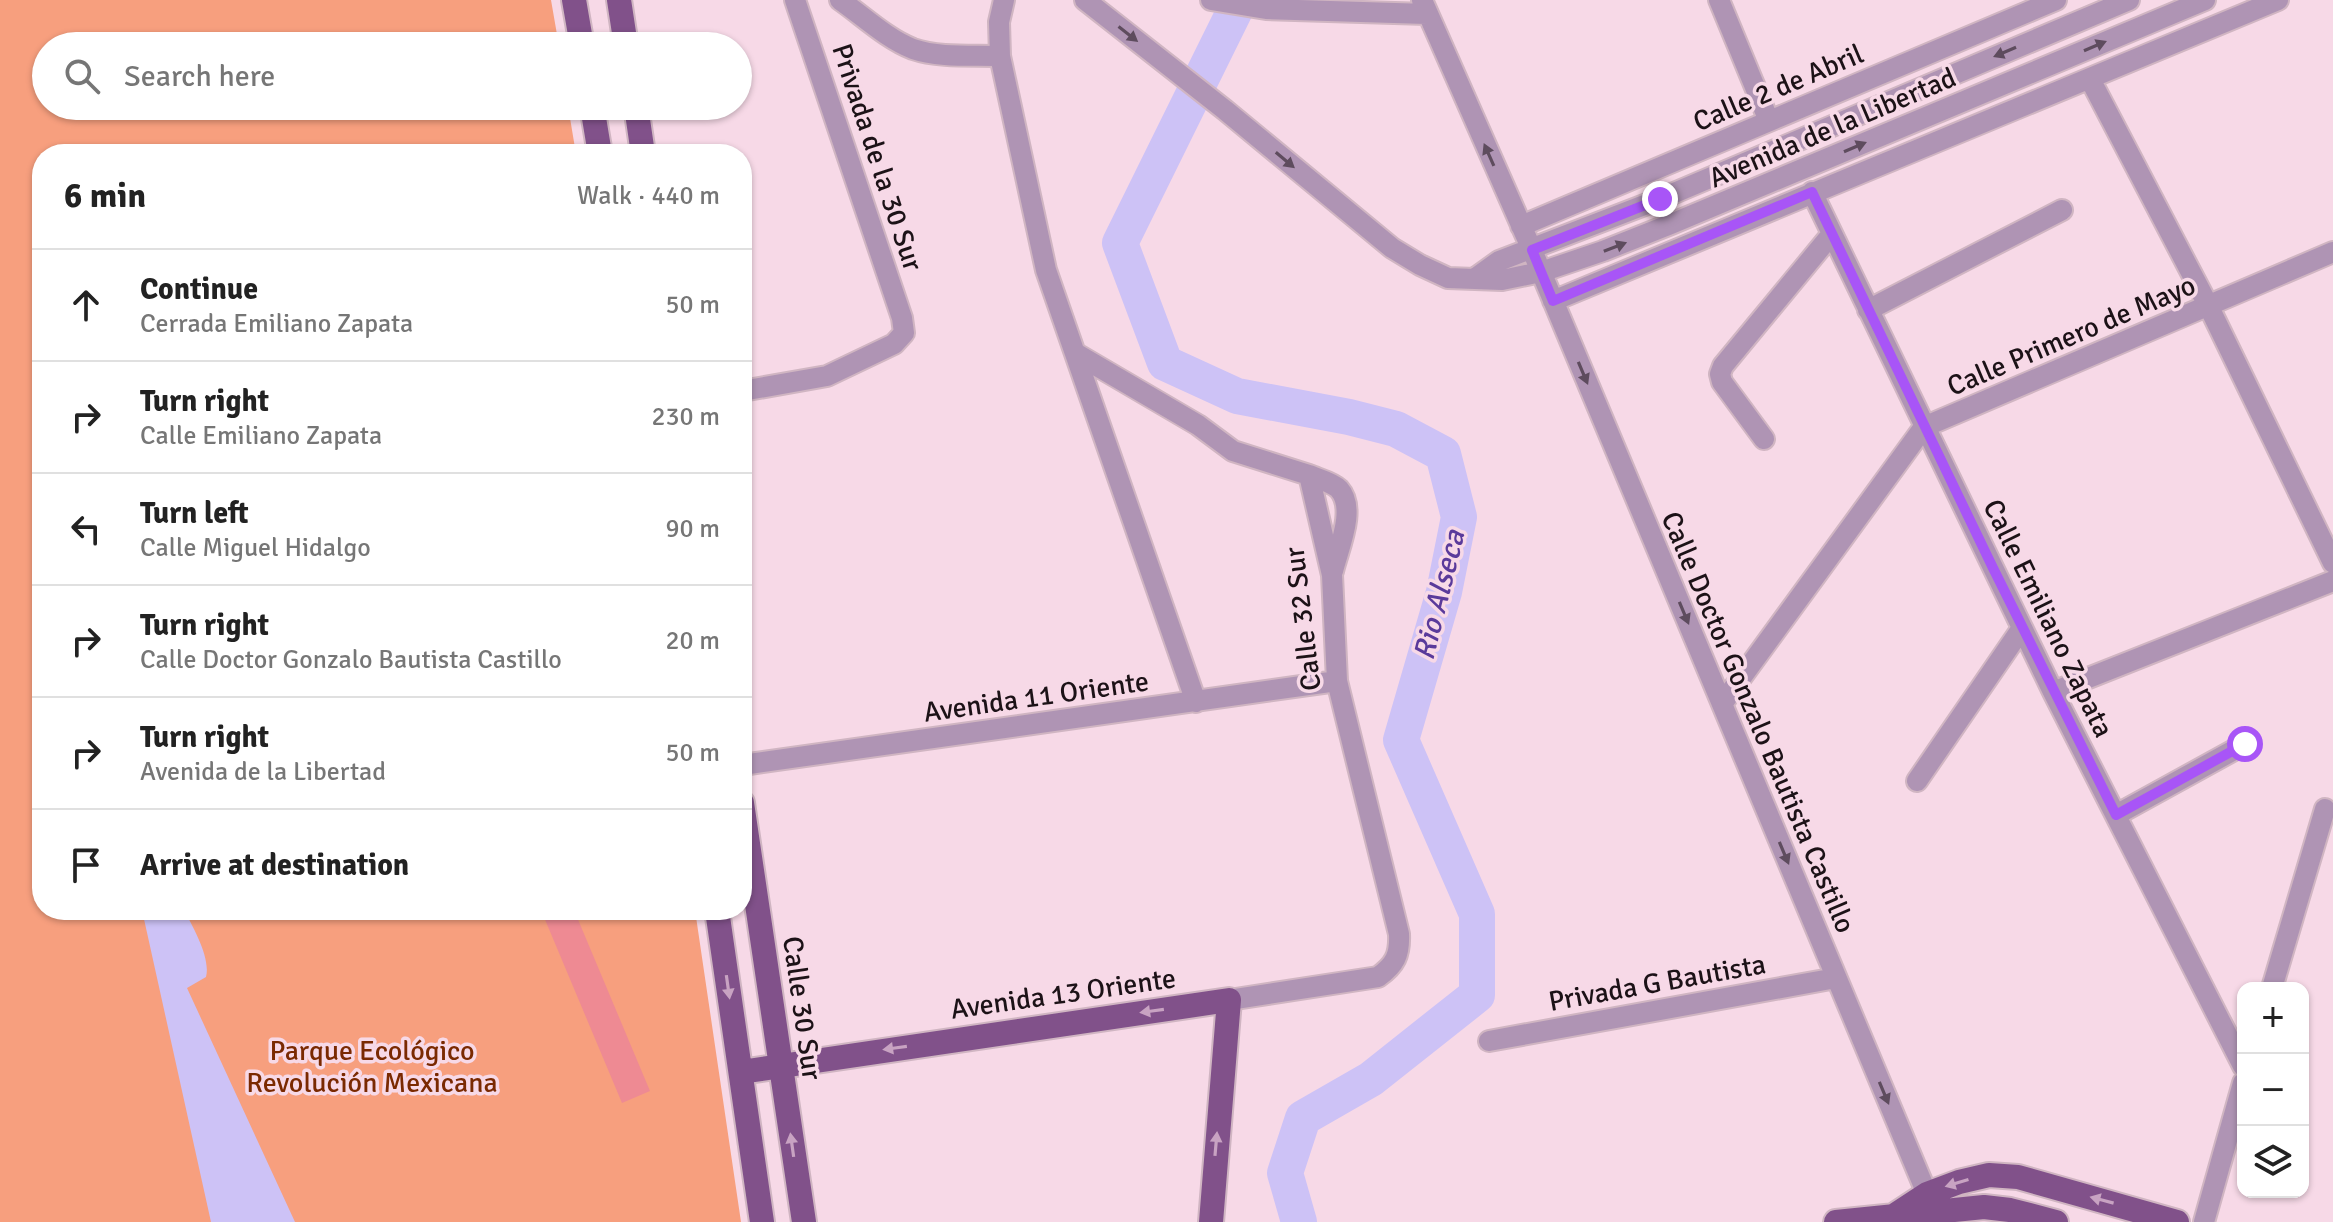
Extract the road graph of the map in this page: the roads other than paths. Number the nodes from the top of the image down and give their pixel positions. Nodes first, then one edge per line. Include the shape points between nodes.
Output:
1 (574, 0) edge
2 (619, 0) edge
3 (795, 0) edge
4 (840, 0) edge
5 (1004, 0) edge
6 (1211, 0) edge
7 (1719, 0) edge
8 (2054, 0) edge
9 (2129, 0) edge
10 (2205, 0) edge
11 (2278, 0) edge
12 (1095, 4) edge
13 (1424, 7) edge
14 (580, 32) edge
15 (624, 32) edge
16 (1000, 56) junction
17 (2090, 79) junction
18 (594, 120) edge
19 (638, 120) edge
20 (1769, 121) junction
21 (598, 144) edge
22 (642, 144) edge
23 (1812, 192) junction
24 (1660, 199) junction
25 (2062, 210) dead end
26 (1671, 224) junction
27 (1521, 226) junction
28 (1831, 235) junction
29 (1532, 250) junction
30 (2333, 252) edge
31 (1541, 272) junction
32 (1474, 279) junction
33 (1553, 301) junction
34 (2209, 307) junction
35 (1868, 310) junction
36 (1075, 353) junction
37 (752, 390) edge
38 (1924, 427) junction
39 (1764, 439) dead end
40 (1309, 475) junction
41 (2333, 563) edge
42 (1332, 575) junction
43 (2333, 581) edge
44 (2022, 628) junction
45 (1337, 681) junction
46 (2053, 692) junction
47 (1196, 702) junction
48 (1722, 704) junction
49 (2245, 744) dead end
50 (752, 764) edge
51 (1917, 781) dead end
52 (2325, 809) dead end
53 (2116, 815) junction
54 (752, 870) edge
55 (718, 920) edge
56 (1392, 967) joint
57 (1836, 978) junction
58 (2274, 982) edge
59 (1229, 1000) junction
60 (1489, 1041) dead end
61 (2237, 1054) edge
62 (781, 1065) junction
63 (741, 1072) junction
64 (2237, 1104) edge
65 (1930, 1210) edge
66 (762, 1222) edge
67 (804, 1222) edge
68 (1211, 1222) edge
69 (1836, 1222) edge
70 (2056, 1222) edge
71 (2177, 1222) edge
72 (2204, 1222) edge

1 - 14 main road
2 - 15 main road
3 - 37 street, Privada de la 30 Sur via 904,333 894,344 814,381
4 - 16 street via 914,49
5 - 16 street
6 - 13 street via 1266,9
7 - 20 street
8 - 20 street, Calle 2 de Abril
9 -> 24 street, Avenida de la Libertad
26 -> 10 street, Avenida de la Libertad
11 - 17 street
12 -> 32 street, Avenida de la Libertad via 1392,248 1448,278
27 -> 13 street, Calle Doctor Gonzalo Bautista Castillo
16 - 36 street via 1039,243
17 - 23 street
17 - 34 street
18 - 21 main road
19 - 22 main road
20 - 27 street, Calle 2 de Abril
23 - 28 street, Calle Emiliano Zapata
23 - 33 street
24 - 26 street
24 - 29 street, Avenida de la Libertad
25 - 35 street
31 -> 26 street, Avenida de la Libertad
27 - 29 street, Calle Doctor Gonzalo Bautista Castillo
28 - 35 street, Calle Emiliano Zapata
28 - 39 street via 1720,374
29 - 31 street, Calle Doctor Gonzalo Bautista Castillo
29 - 32 street, Avenida de la Libertad via 1499,261
30 - 34 street, Calle Primero de Mayo
31 - 32 street, Avenida de la Libertad
31 - 33 street, Calle Doctor Gonzalo Bautista Castillo
33 -> 48 street, Calle Doctor Gonzalo Bautista Castillo
34 - 38 street, Calle Primero de Mayo
34 - 41 street
35 - 38 street, Calle Emiliano Zapata
36 - 40 street via 1233,451
36 - 47 street
38 - 44 street, Calle Emiliano Zapata
38 - 48 street, Calle Primero de Mayo
40 - 42 street, Calle 32 Sur
40 - 42 street via 1338,488 1346,501
42 - 45 street, Calle 32 Sur
43 - 46 street
44 - 46 street, Calle Emiliano Zapata
44 - 51 street
45 - 47 street, Avenida 11 Oriente
45 - 56 street, Calle 32 Sur via 1399,934
46 - 53 street, Calle Emiliano Zapata
47 - 50 street, Avenida 11 Oriente
48 -> 57 street, Calle Doctor Gonzalo Bautista Castillo
49 - 53 street
52 - 58 street
53 - 61 street, Calle Emiliano Zapata
54 - 62 main road, Calle 30 Sur
55 -> 63 main road
56 - 59 street, Avenida 13 Oriente via 1378,977
57 - 60 street, Privada G Bautista
57 -> 65 street, Calle Doctor Gonzalo Bautista Castillo
59 -> 62 main road, Avenida 13 Oriente
68 -> 59 main road
62 - 63 main road, Avenida 13 Oriente
67 -> 62 main road, Calle 30 Sur
63 - 66 main road
64 - 72 street
65 - 69 main road
65 - 70 main road via 1984,1207
71 -> 65 main road via 2018,1177 1989,1175 1959,1182

